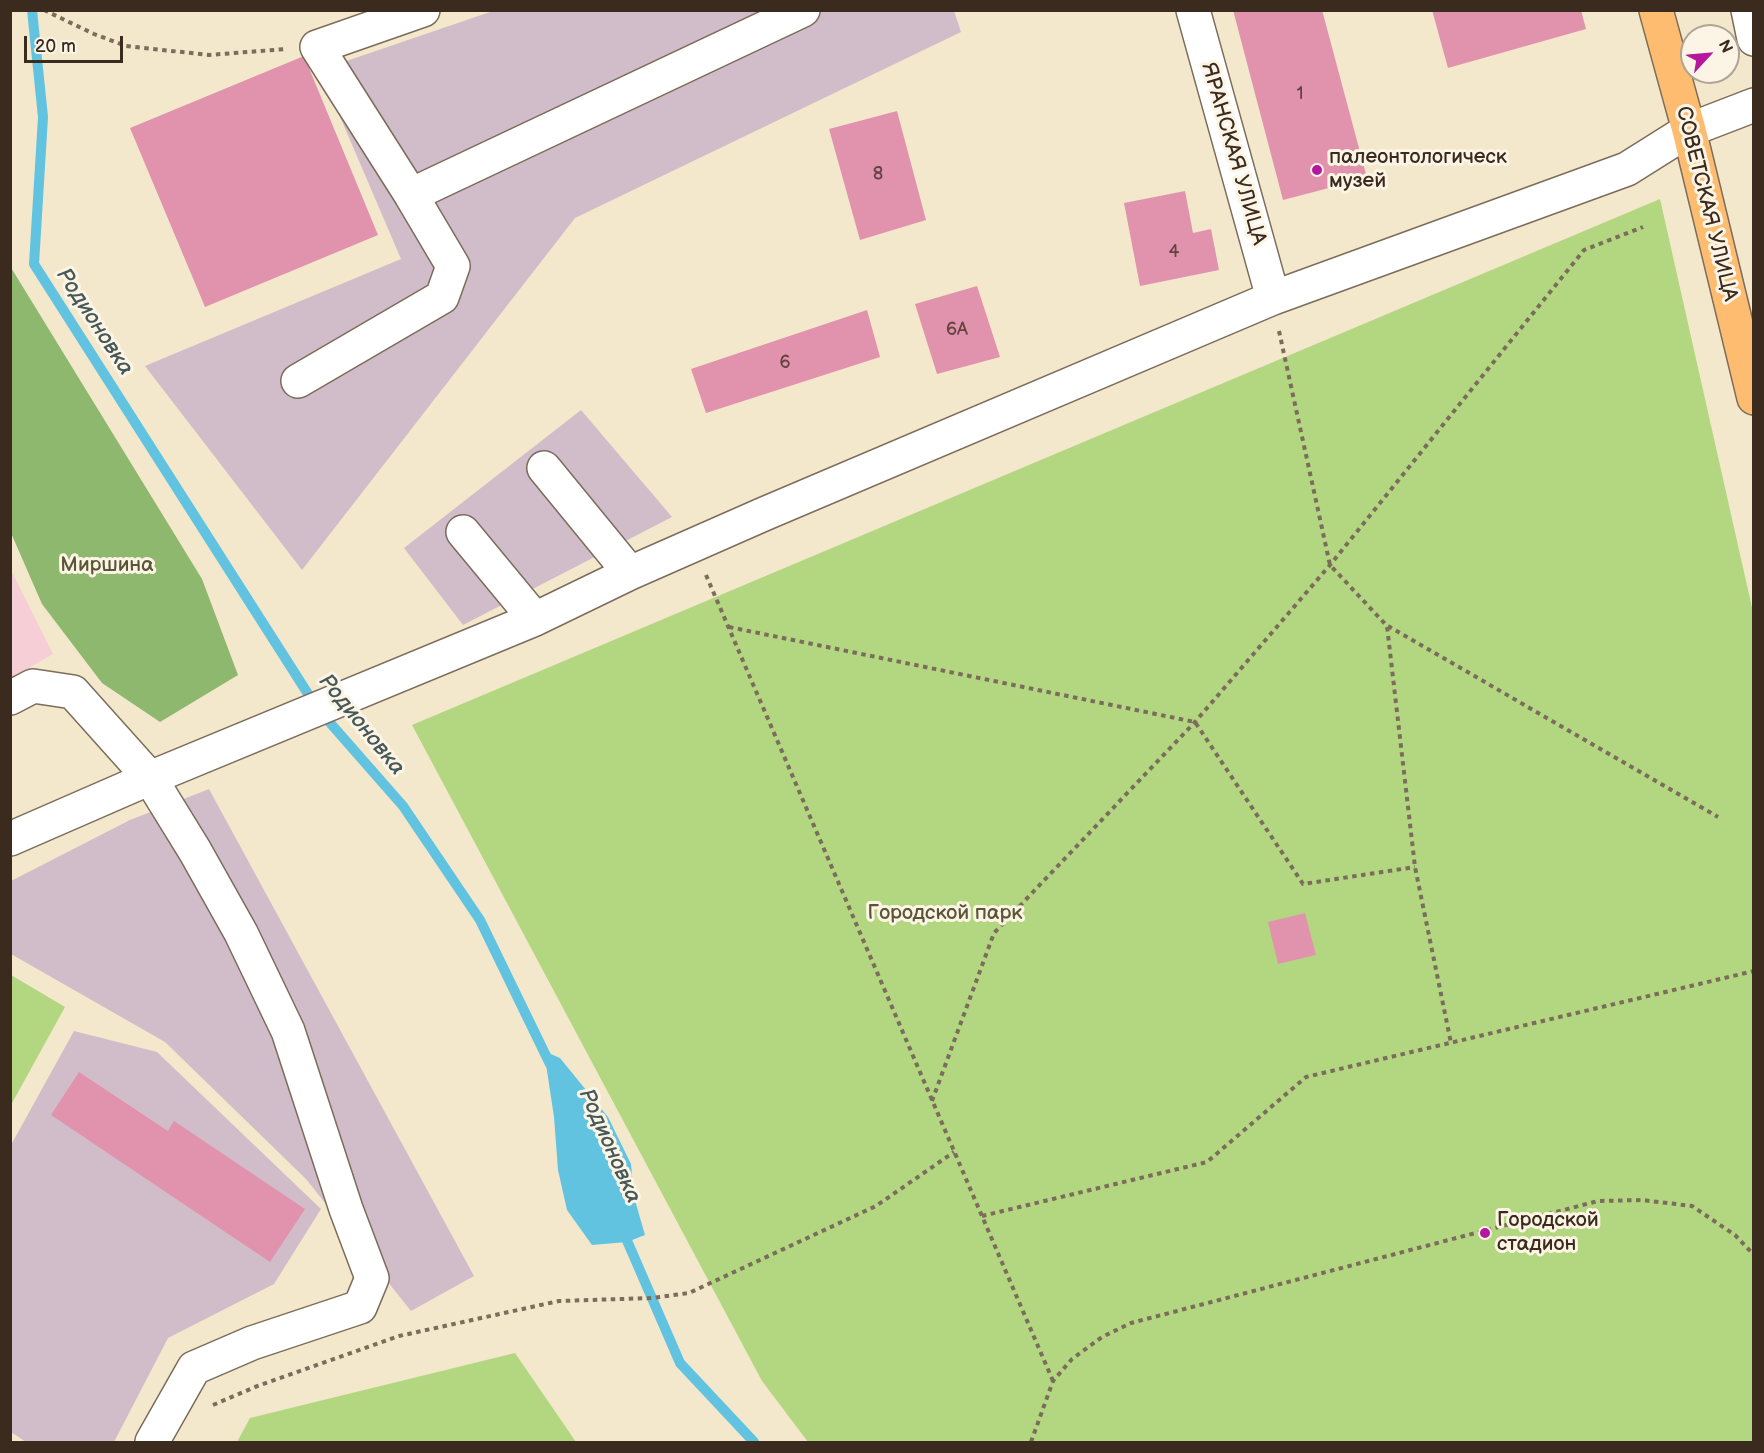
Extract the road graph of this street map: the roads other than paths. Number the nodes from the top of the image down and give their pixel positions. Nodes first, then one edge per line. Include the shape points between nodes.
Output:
1 (423, 10) edge
2 (803, 10) edge
3 (1193, 10) edge
4 (1656, 10) edge
5 (1748, 10) edge
6 (1754, 39) edge
7 (1754, 105) edge
8 (1689, 130) junction
9 (411, 195) junction
10 (1273, 298) junction
11 (298, 381) dead end
12 (1754, 398) edge
13 (544, 468) dead end
14 (463, 532) dead end
15 (630, 573) junction
16 (535, 619) junction
17 (10, 698) edge
18 (150, 778) junction
19 (10, 839) edge
20 (152, 1443) edge

1 - 9 street via 316,47
2 - 9 street
3 - 10 street, ЯРАНСКАЯ УЛИЦА
4 - 8 main road, СОВЕТСКАЯ УЛИЦА
5 - 6 street
7 - 8 street
8 - 10 street via 1627,169
8 - 12 main road, СОВЕТСКАЯ УЛИЦА
9 - 11 street via 453,266 442,297
10 - 15 street
13 - 15 street
14 - 16 street
15 - 16 street
16 - 18 street
17 - 18 street via 33,686 73,692
18 - 19 street
18 - 20 street via 241,933 288,1030 372,1278 360,1307 252,1343 194,1368

